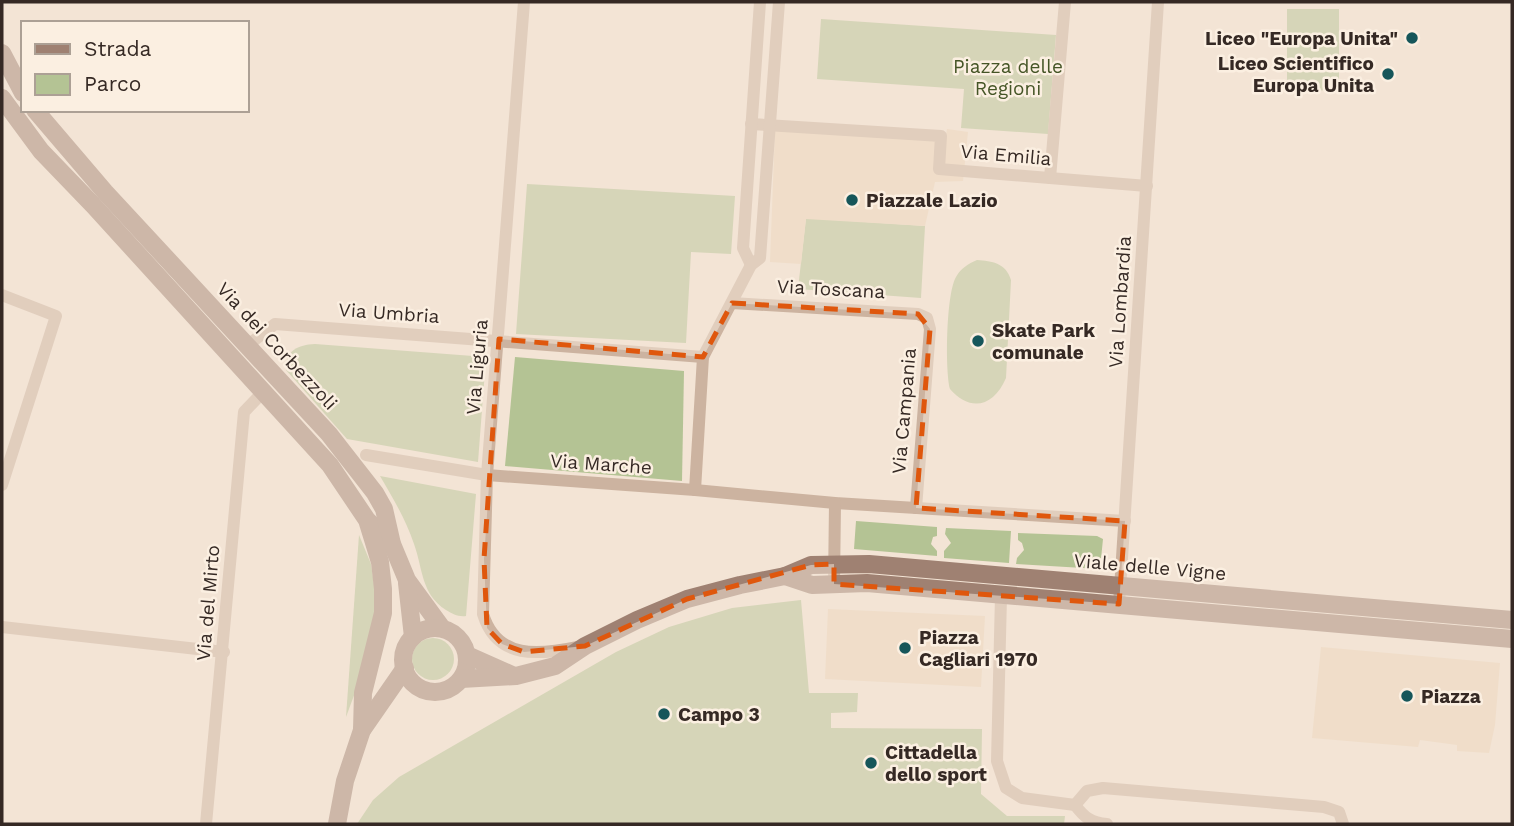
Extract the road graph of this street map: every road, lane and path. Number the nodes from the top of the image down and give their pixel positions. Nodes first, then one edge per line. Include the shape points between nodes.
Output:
1 (524, 2) edge
2 (760, 2) edge
3 (779, 2) edge
4 (1065, 2) edge
5 (1158, 2) edge
6 (2, 53) edge
7 (21, 89) edge
8 (2, 98) edge
9 (35, 112) edge
10 (751, 124) junction
11 (771, 126) junction
12 (1050, 178) junction
13 (1146, 186) junction
14 (99, 199) junction
15 (751, 265) junction
16 (2, 295) edge
17 (732, 303) junction
18 (927, 318) joint
19 (499, 340) junction
20 (247, 345) junction
21 (703, 357) junction
22 (263, 392) junction
23 (366, 455) dead end
24 (487, 475) junction
25 (2, 485) edge
26 (695, 490) junction
27 (835, 503) junction
28 (916, 508) junction
29 (367, 520) junction
30 (1125, 521) junction
31 (392, 544) junction
32 (834, 564) junction
33 (785, 576) junction
34 (407, 580) junction
35 (834, 584) junction
36 (1121, 586) junction
37 (1001, 596) junction
38 (1119, 604) junction
39 (1512, 620) edge
40 (2, 626) edge
41 (442, 628) junction
42 (414, 637) junction
43 (1512, 639) edge
44 (585, 646) junction
45 (223, 652) junction
46 (467, 655) junction
47 (405, 668) junction
48 (516, 676) junction
49 (461, 679) junction
50 (417, 686) junction
51 (382, 697) junction
52 (362, 730) junction
53 (345, 781) junction
54 (1075, 805) junction
55 (206, 824) edge
56 (323, 824) edge
57 (337, 824) edge
58 (1107, 824) edge
59 (1343, 824) edge

1 - 19 street, Via Liguria
2 - 10 street
3 - 11 street
4 - 12 street
5 - 13 street, Via Lombardia
6 - 7 main road
8 - 14 main road via 41,151
9 - 14 main road
10 - 11 street
10 - 15 street via 743,248
11 - 12 street, Via Emilia via 941,136 939,169
11 - 15 street via 762,249
12 - 13 street, Via Emilia
13 - 30 street, Via Lombardia
14 - 20 main road, Via dei Corbezzoli
14 - 22 main road, Via dei Corbezzoli
15 - 17 street
16 - 25 street via 56,316
17 - 18 street, Via Toscana
17 - 21 street
18 - 28 street, Via Campania via 930,328
19 - 20 street, Via Umbria via 275,324
19 - 21 street, Via Umbria
19 - 24 street, Via Liguria
20 - 31 main road, Via dei Corbezzoli via 329,434 375,493
21 - 26 street
22 - 29 main road, Via dei Corbezzoli via 330,465
22 - 45 street, Via del Mirto via 244,412
23 - 24 street, Via Marche
24 - 26 street, Via Marche
24 - 44 street, Via Liguria via 483,614 487,628 502,644 524,652 550,653
26 - 27 street, Via Marche
27 - 28 street, Via Marche
27 - 32 street
28 - 30 street, Via Marche
29 - 31 main road, Via dei Corbezzoli
29 - 52 main road via 380,562 383,613 363,694
30 - 36 street, Via Lombardia
31 - 34 main road, Via dei Corbezzoli
32 - 33 main road, Viale delle Vigne via 811,565
32 - 35 street
32 - 36 main road, Viale delle Vigne
33 - 35 main road, Viale delle Vigne via 812,585
33 - 44 main road, Viale delle Vigne via 687,599
34 - 41 main road, Via dei Corbezzoli
34 - 42 main road, Via dei Corbezzoli
35 - 37 main road, Viale delle Vigne
36 - 38 street, Via Lombardia
36 - 39 main road, Viale delle Vigne
37 - 38 main road, Viale delle Vigne
37 - 54 street via 997,761 1006,788 1022,798
38 - 43 main road, Viale delle Vigne
40 - 45 street
41 - 42 main road via 427,629
41 - 46 main road via 456,635
42 - 47 main road via 405,651
44 - 48 main road, Viale delle Vigne via 555,666
45 - 55 street, Via del Mirto
46 - 48 main road
46 - 49 main road
47 - 50 main road
47 - 51 main road
48 - 49 main road, Viale delle Vigne
49 - 50 main road via 436,692
50 - 51 main road
51 - 52 main road
52 - 53 main road
53 - 56 main road
53 - 57 main road
54 - 58 street via 1084,817
54 - 59 street via 1087,791 1102,788 1324,807 1339,812

